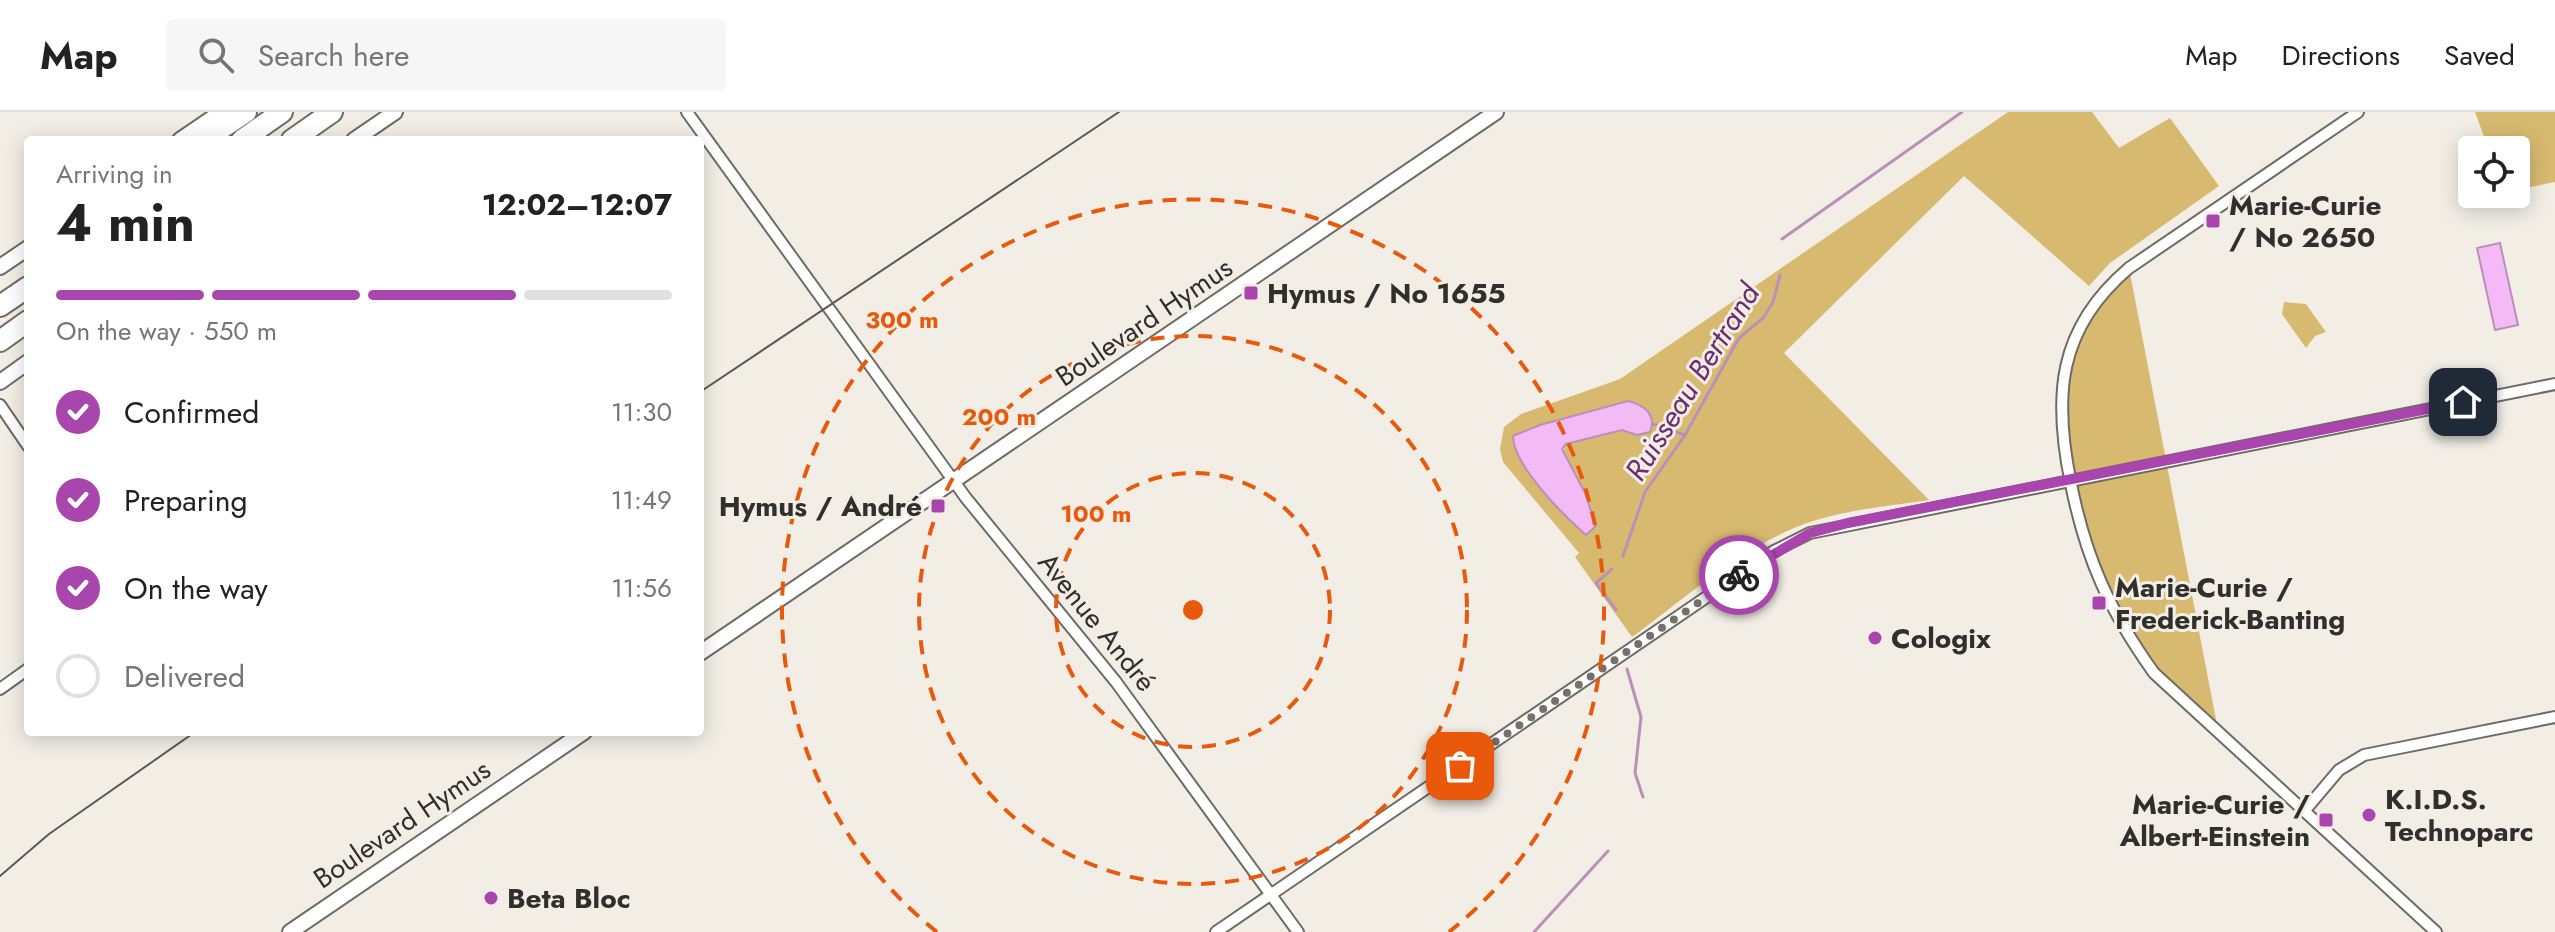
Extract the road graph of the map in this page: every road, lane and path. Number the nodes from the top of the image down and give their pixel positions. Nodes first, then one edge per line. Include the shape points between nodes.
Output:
1 (221, 112) edge
2 (246, 112) edge
3 (282, 112) edge
4 (332, 112) edge
5 (346, 112) edge
6 (395, 112) edge
7 (687, 112) edge
8 (1496, 112) edge
9 (2358, 112) edge
10 (186, 136) edge
11 (210, 136) edge
12 (248, 136) edge
13 (298, 136) edge
14 (317, 136) edge
15 (360, 136) edge
16 (24, 251) edge
17 (0, 267) edge
18 (24, 290) edge
19 (0, 306) edge
20 (24, 324) edge
21 (0, 341) edge
22 (24, 365) edge
23 (0, 382) edge
24 (2555, 384) edge
25 (0, 405) edge
26 (24, 440) edge
27 (2070, 480) junction
28 (955, 482) junction
29 (704, 650) edge
30 (24, 672) edge
31 (0, 689) edge
32 (2555, 717) edge
33 (578, 736) edge
34 (2306, 809) junction
35 (1271, 894) junction
36 (290, 932) edge
37 (1216, 932) edge
38 (1298, 932) edge
39 (2436, 932) edge

1 - 10 street
2 - 11 highway
3 - 12 highway
4 - 13 highway
5 - 14 highway
6 - 15 street
7 - 28 street, Avenue André
8 - 28 street, Boulevard Hymus
9 - 27 street via 2129,268 2097,299 2076,335 2060,395 2060,433
16 - 17 street
18 - 19 highway
20 - 21 highway
22 - 23 street
24 - 27 street
25 - 26 street
27 - 34 street via 2094,573 2120,626 2154,673 2198,717
27 - 35 street via 1810,533 1774,551
28 - 29 street, Boulevard Hymus
28 - 35 street, Avenue André via 1116,682
30 - 31 street
32 - 34 street via 2364,755 2339,770
33 - 36 street, Boulevard Hymus
34 - 39 street
35 - 37 street
35 - 38 street, Avenue André

